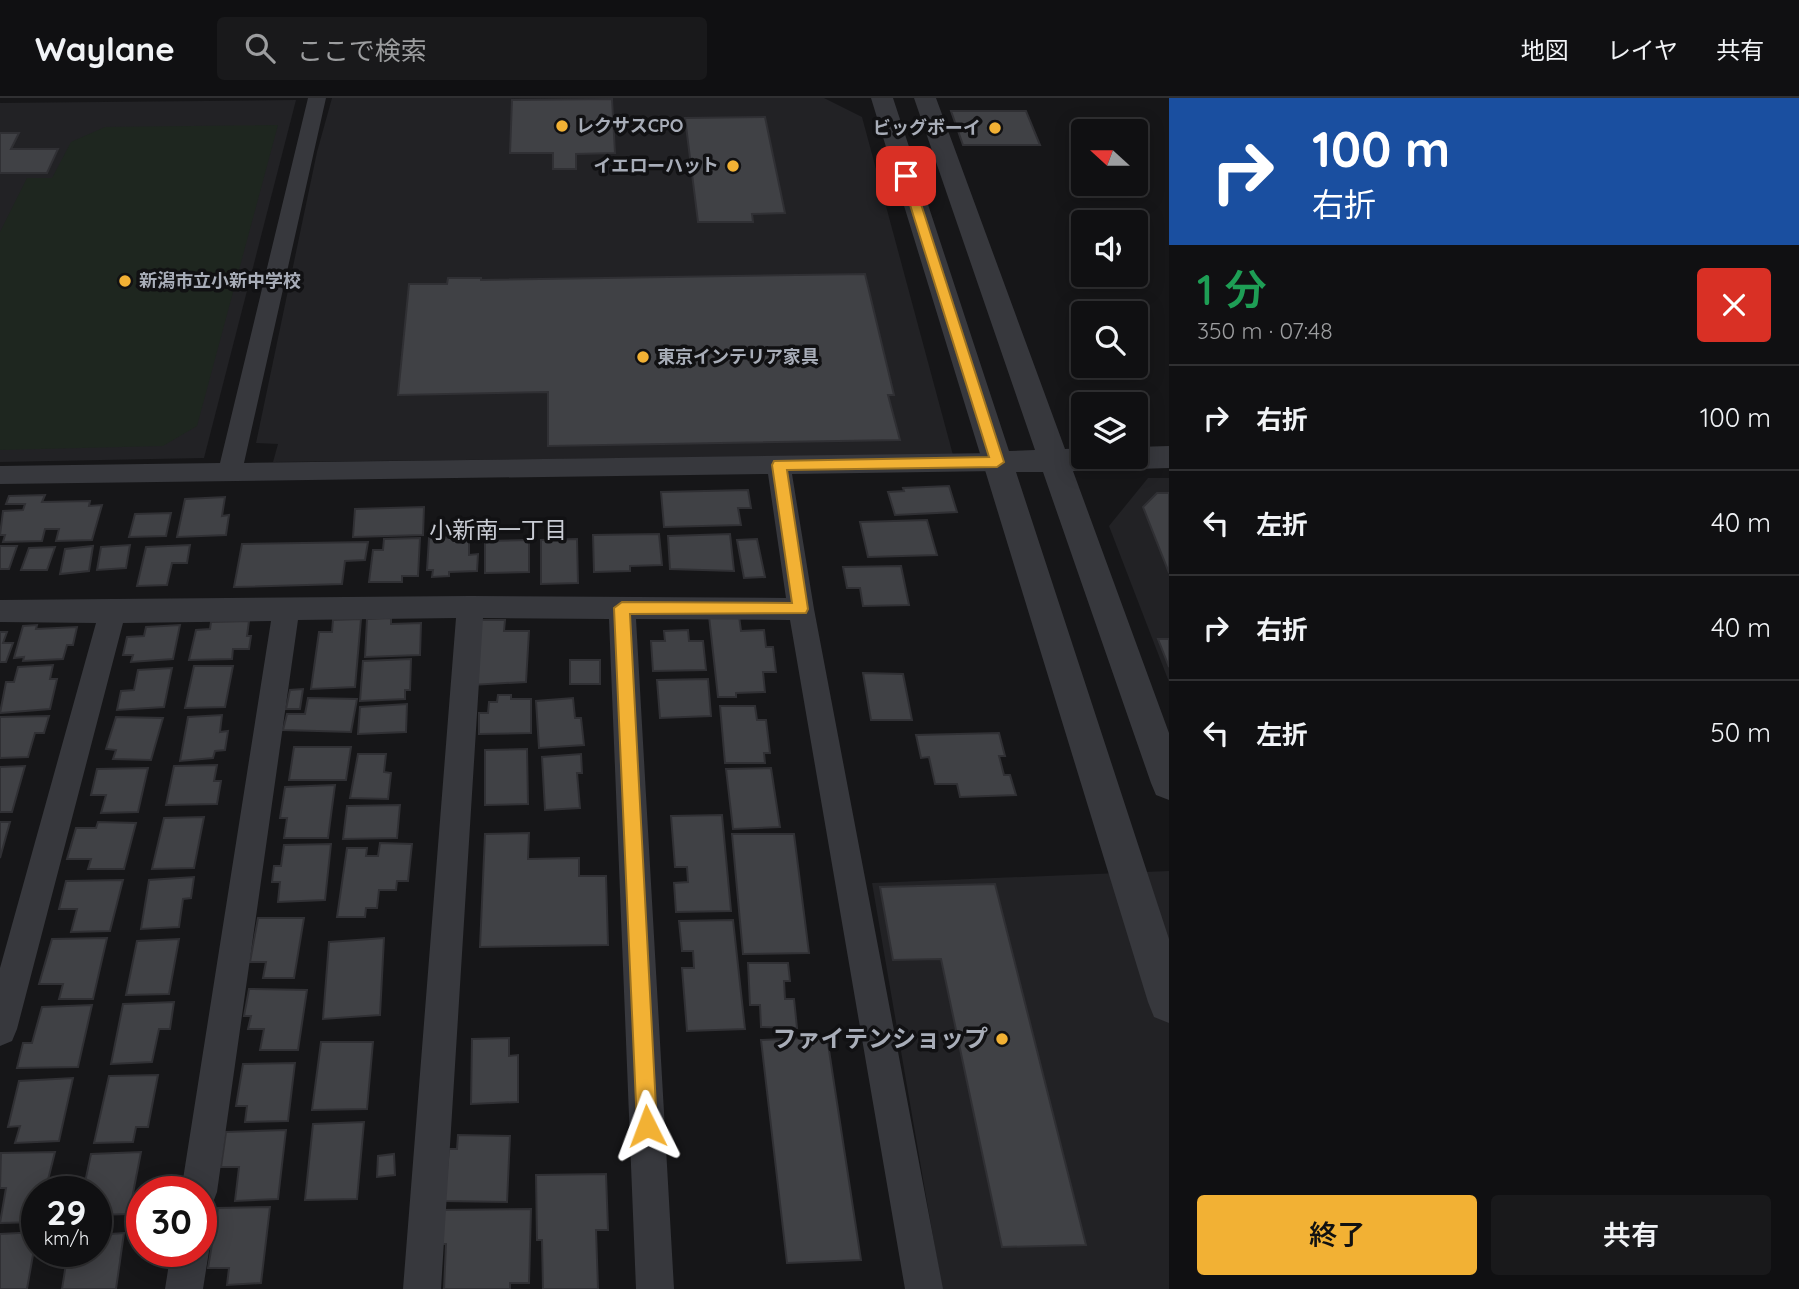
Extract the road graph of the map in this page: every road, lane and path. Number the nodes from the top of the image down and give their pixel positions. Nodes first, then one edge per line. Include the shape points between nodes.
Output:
1 (317, 98) edge
2 (882, 98) edge
3 (925, 98) edge
4 (1169, 457) edge
5 (1054, 459) junction
6 (997, 462) junction
7 (779, 465) junction
8 (230, 472) junction
9 (0, 475) edge
10 (470, 607) junction
11 (286, 608) junction
12 (622, 608) junction
13 (801, 609) junction
14 (0, 611) edge
15 (113, 612) junction
16 (1169, 783) edge
17 (1169, 1002) edge
18 (0, 1029) edge
19 (201, 1176) edge
20 (187, 1267) edge
21 (184, 1289) edge
22 (422, 1289) edge
23 (655, 1289) edge
24 (924, 1289) edge

1 - 8 street
2 - 6 street
3 - 5 street
4 - 5 street
5 - 6 street
5 - 16 street
6 - 7 street
6 - 17 street
7 - 8 street
7 - 13 street
8 - 9 street
10 - 11 street
10 - 12 street
10 - 22 street
11 - 15 street
11 - 19 street
12 - 13 street
12 - 23 street
13 - 24 street
14 - 15 street
15 - 18 street
20 - 21 street

